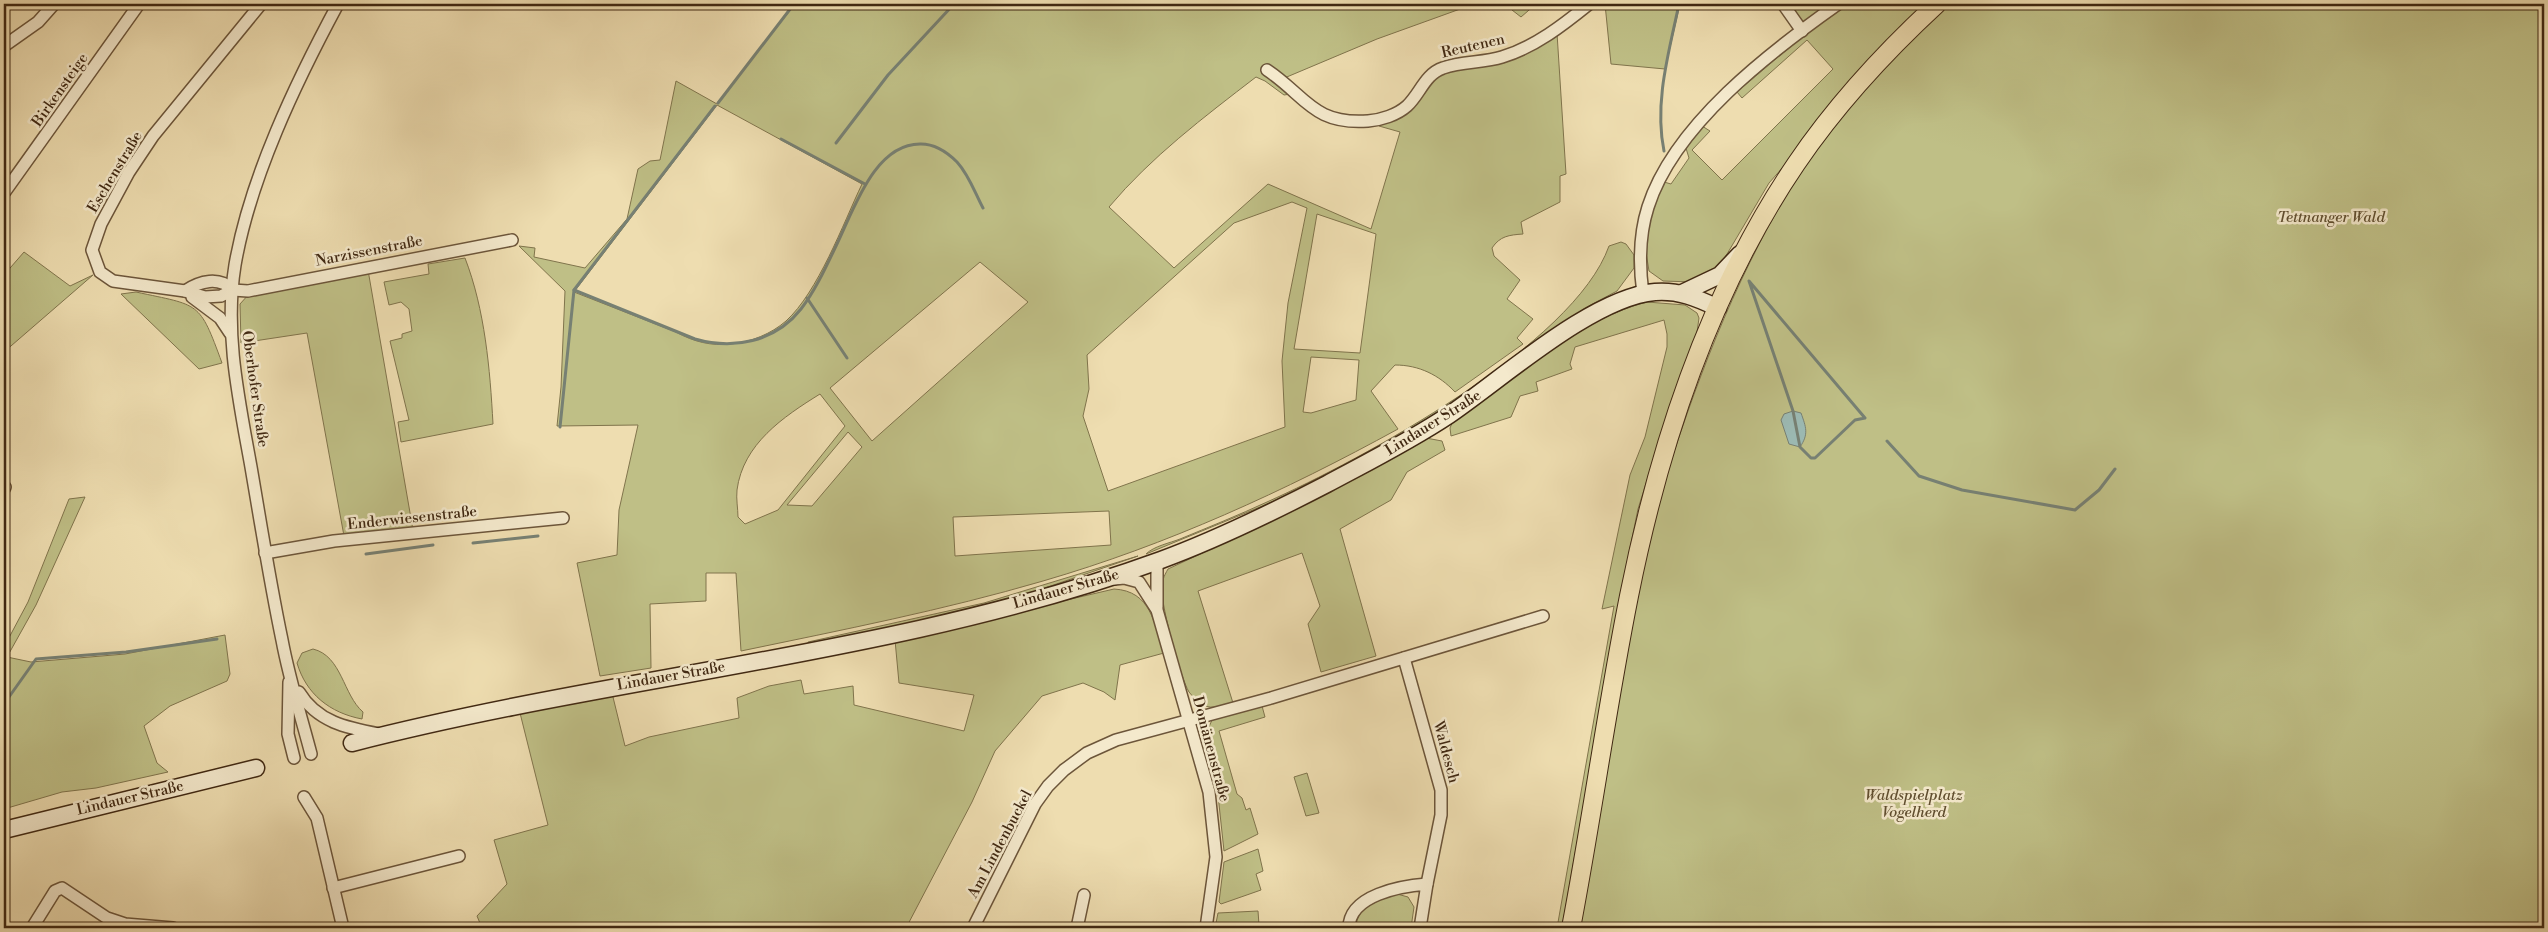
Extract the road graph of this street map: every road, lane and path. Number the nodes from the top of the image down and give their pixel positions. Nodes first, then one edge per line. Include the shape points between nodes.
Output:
1 (54, 4) edge
2 (139, 4) edge
3 (261, 4) edge
4 (338, 4) edge
5 (1589, 4) edge
6 (1783, 4) edge
7 (1838, 4) edge
8 (1937, 4) edge
9 (1802, 31) junction
10 (4, 46) edge
11 (1267, 70) dead end
12 (4, 193) edge
13 (512, 240) dead end
14 (1747, 247) junction
15 (233, 290) junction
16 (185, 291) junction
17 (1682, 293) junction
18 (1643, 294) junction
19 (1718, 308) junction
20 (231, 337) junction
21 (563, 518) dead end
22 (265, 554) junction
23 (1157, 561) junction
24 (1100, 580) junction
25 (1157, 610) junction
26 (1543, 616) dead end
27 (1404, 658) junction
28 (290, 676) junction
29 (1188, 721) junction
30 (382, 735) junction
31 (352, 743) dead end
32 (311, 754) dead end
33 (294, 758) dead end
34 (256, 768) dead end
35 (304, 798) dead end
36 (4, 830) edge
37 (458, 856) dead end
38 (1427, 884) junction
39 (333, 888) junction
40 (1084, 895) dead end
41 (976, 927) edge
42 (33, 928) edge
43 (173, 928) edge
44 (342, 928) edge
45 (1077, 928) edge
46 (1206, 928) edge
47 (1349, 928) edge
48 (1420, 928) edge
49 (1571, 928) edge

1 - 10 street via 38,22
2 - 12 street, Birkensteige
3 - 16 street, Eschenstraße via 153,136 129,172 93,242 95,262 104,276 127,284
4 - 15 street, Oberhofer Straße via 304,71 262,169 239,244
5 - 11 street, Reutenen via 1553,31 1511,53 1450,66 1433,73 1406,107 1373,120 1349,121 1323,114 1297,98
6 - 9 street
7 - 9 street
8 - 14 main road via 1888,51 1826,123 1796,164
9 - 18 street via 1715,106 1668,164 1657,184 1644,223 1640,256
13 - 15 street, Narzissenstraße via 248,291
14 - 17 main road via 1720,275
14 - 19 main road
15 - 16 street, Eschenstraße via 221,296 205,297
15 - 20 street, Oberhofer Straße
16 - 20 street via 220,318
17 - 18 main road, Lindauer Straße
17 - 19 main road, Lindauer Straße
18 - 23 main road, Lindauer Straße via 1619,301 1584,320 1415,436 1282,507
19 - 49 main road via 1685,393 1643,532
20 - 22 street, Oberhofer Straße
21 - 22 street, Enderwiesenstraße via 334,541
22 - 28 street, Oberhofer Straße
23 - 24 main road, Lindauer Straße
23 - 25 street, Domänenstraße
24 - 25 street, Domänenstraße via 1124,578 1139,582
24 - 30 main road, Lindauer Straße via 893,634 610,687
25 - 29 street, Domänenstraße
26 - 27 street
27 - 29 street
27 - 38 street, Waldesch via 1442,790 1441,815
28 - 30 street, Oberhofer Straße via 304,702 318,714 350,729
28 - 32 street, Oberhofer Straße
28 - 33 street, Oberhofer Straße via 288,734
29 - 41 street, Am Lindenbuckel via 1116,740 1087,753 1053,781 1035,804
29 - 46 street, Domänenstraße via 1207,783 1216,838 1213,893
30 - 31 main road, Lindauer Straße
34 - 36 main road, Lindauer Straße
35 - 39 street via 317,818
37 - 39 street
38 - 47 street via 1411,886 1360,904
38 - 48 street, Waldesch
39 - 44 street
40 - 45 street
42 - 43 street via 59,888 66,889 107,918 125,924

